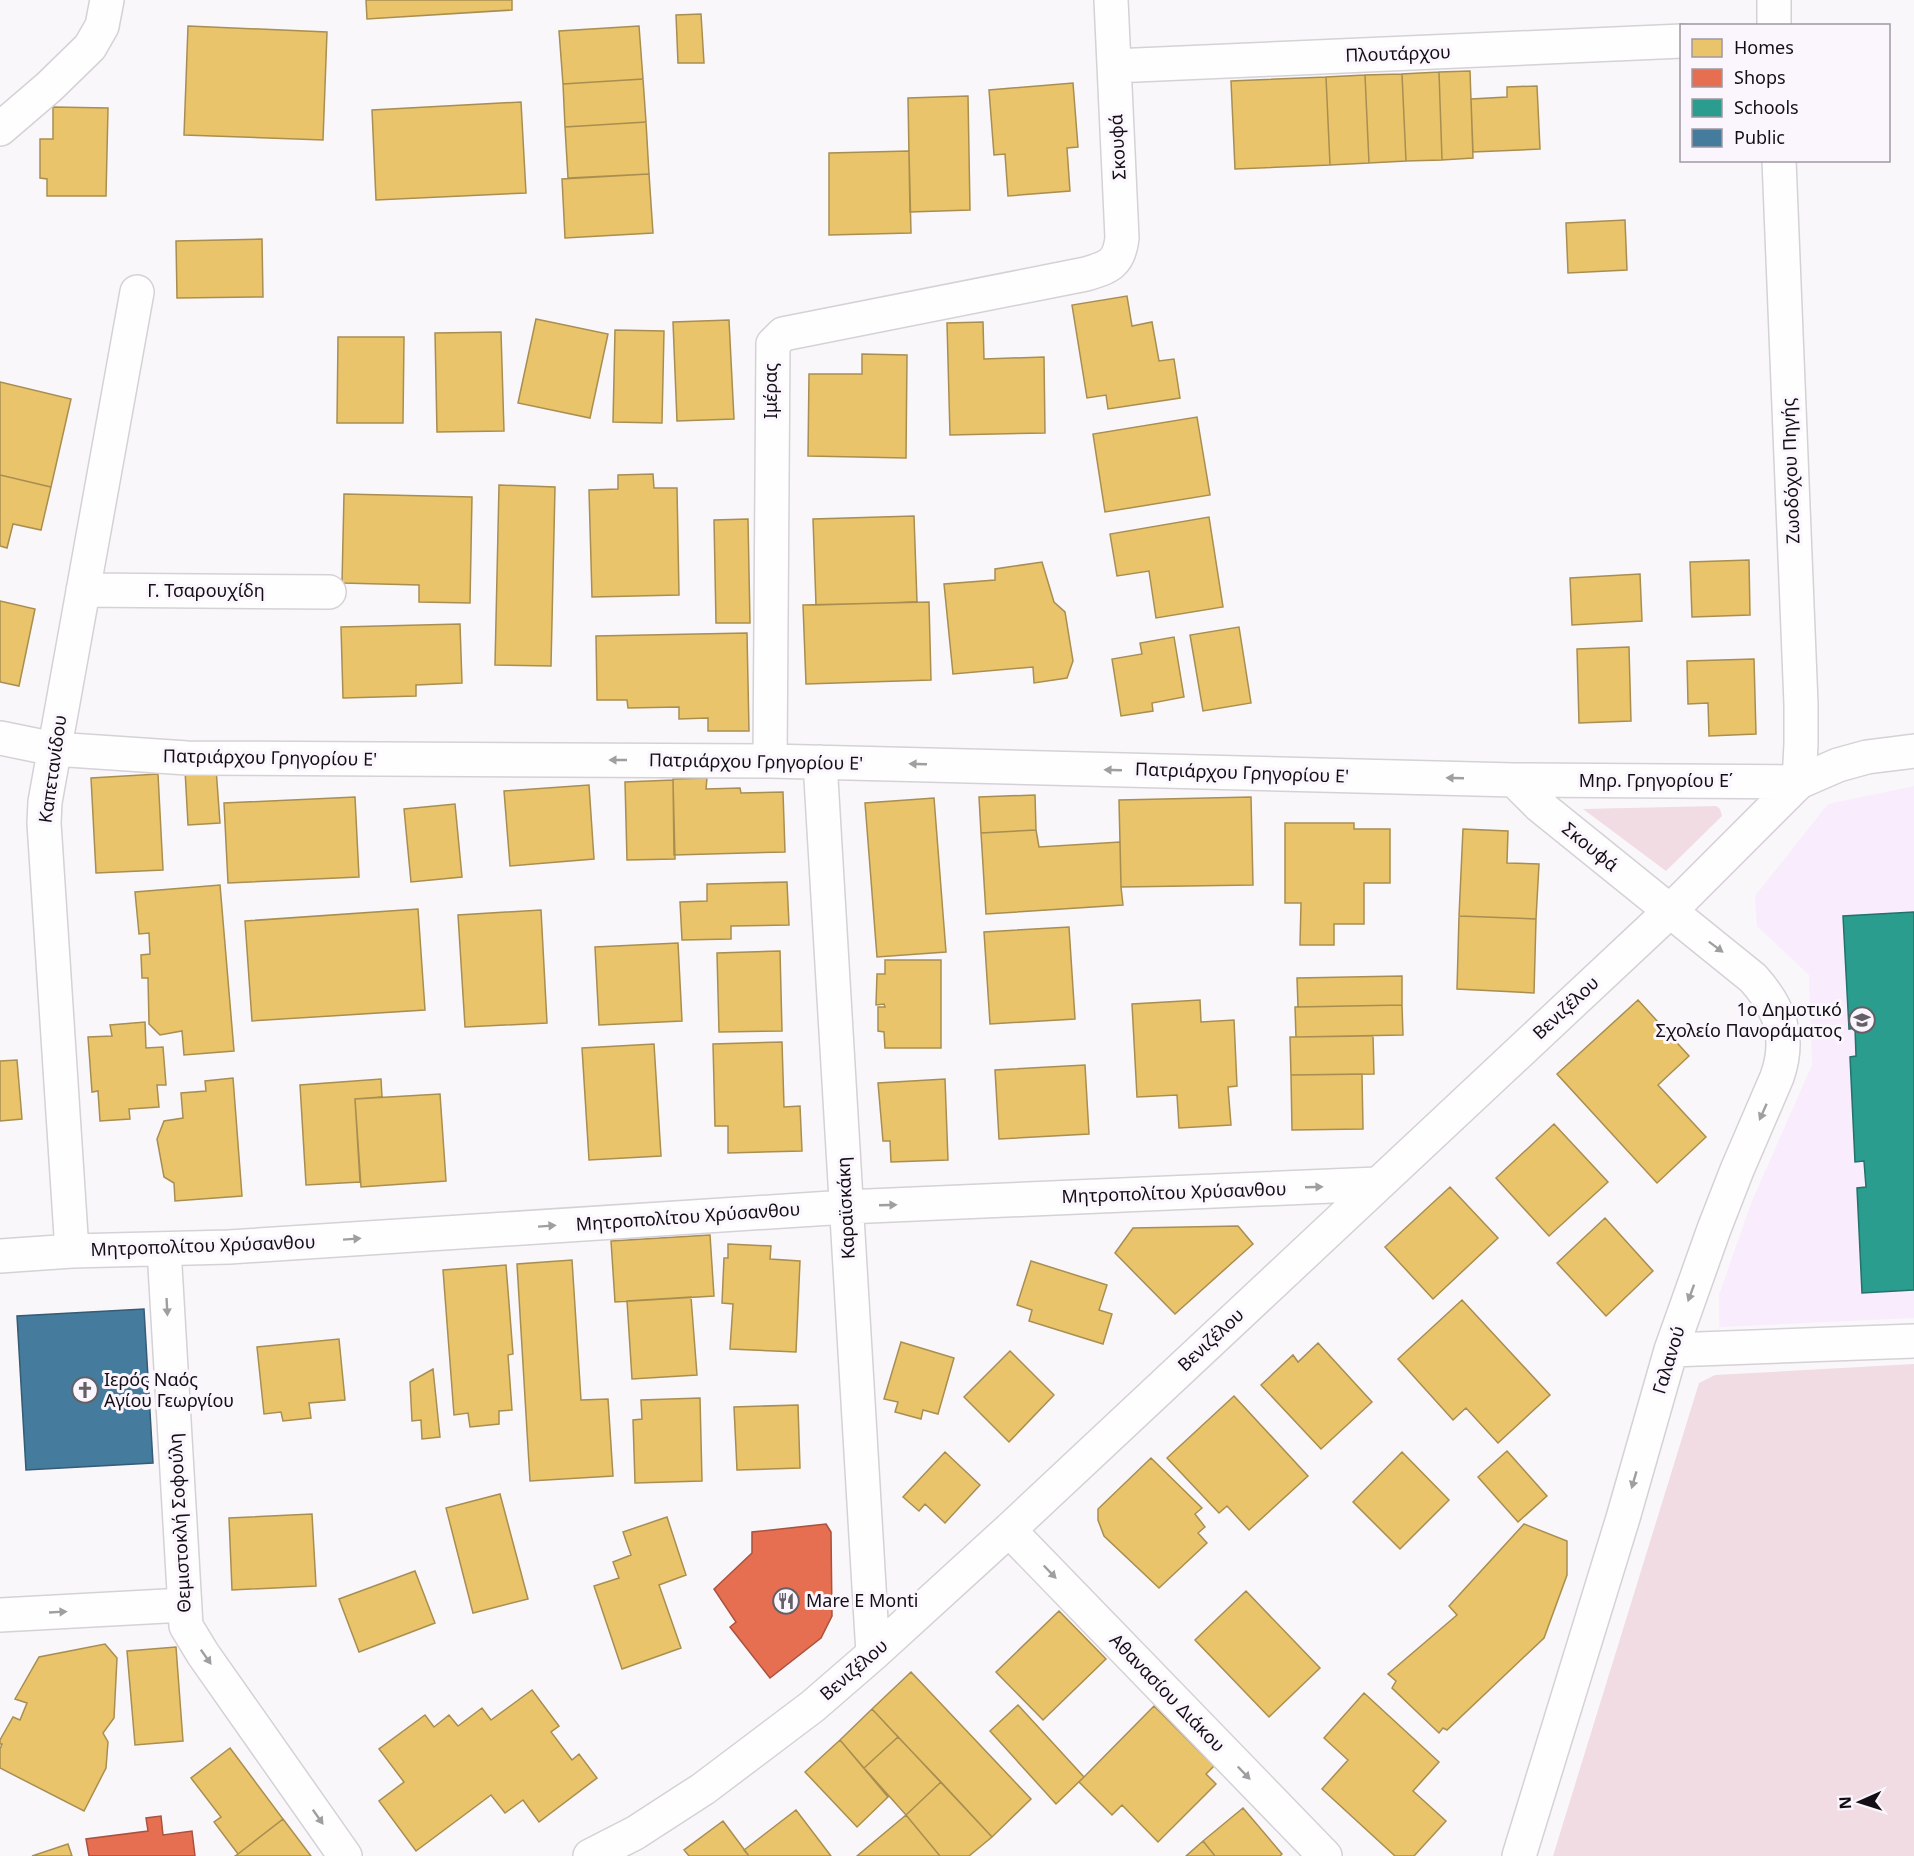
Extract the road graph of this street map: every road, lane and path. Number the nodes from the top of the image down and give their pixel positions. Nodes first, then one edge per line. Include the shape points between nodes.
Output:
1 (107, 0) edge
2 (1111, 0) edge
3 (1774, 0) edge
4 (1774, 24) edge
5 (1680, 41) edge
6 (1114, 66) junction
7 (0, 129) edge
8 (1779, 162) edge
9 (1086, 273) joint
10 (137, 292) dead end
11 (83, 590) junction
12 (329, 592) dead end
13 (0, 738) edge
14 (54, 749) junction
15 (1914, 751) edge
16 (770, 761) junction
17 (820, 762) junction
18 (1514, 780) junction
19 (1798, 782) junction
20 (1669, 912) junction
21 (1377, 1184) junction
22 (846, 1207) junction
23 (164, 1249) junction
24 (72, 1251) junction
25 (0, 1256) edge
26 (1914, 1341) edge
27 (1671, 1350) junction
28 (1009, 1530) junction
29 (184, 1605) junction
30 (0, 1615) edge
31 (873, 1654) junction
32 (345, 1856) edge
33 (590, 1856) edge
34 (1324, 1856) edge
35 (1519, 1856) edge

1 - 7 street via 102,26 90,47
2 - 6 street, Σκουφά
3 - 4 street
5 - 6 street, Πλουτάρχου
6 - 9 street, Σκουφά via 1121,246 1107,267
8 - 19 street, Ζωοδόχου Πηγής via 1801,704
9 - 16 street, Ιμέρας via 783,334 775,340 771,358
10 - 11 street, Καπετανίδου
11 - 12 street, Γ. Τσαρουχίδη
11 - 14 street, Καπετανίδου
13 - 14 street, Πατριάρχου Γρηγορίου Ε'
16 -> 14 street, Πατριάρχου Γρηγορίου Ε' via 187,758
14 - 24 street, Καπετανίδου via 44,823
15 - 19 street via 1858,759
16 - 17 street, Πατριάρχου Γρηγορίου Ε'
18 -> 17 street, Πατριάρχου Γρηγορίου Ε'
17 - 22 street, Καραϊσκάκη
18 - 19 street, Μηρ. Γρηγορίου Ε΄
18 - 20 street, Σκουφά
19 - 20 street, Βενιζέλου
20 - 21 street, Βενιζέλου
20 -> 27 street, Γαλανού via 1760,986 1777,1011 1784,1042 1777,1077 1714,1229
22 -> 21 street, Μητροπολίτου Χρύσανθου
21 - 28 street, Βενιζέλου
23 -> 22 street, Μητροπολίτου Χρύσανθου
22 - 31 street, Καραϊσκάκη
23 - 24 street, Μητροπολίτου Χρύσανθου
23 -> 29 street, Θεμιστοκλή Σοφούλη
24 - 25 street, Μητροπολίτου Χρύσανθου
26 - 27 street
27 -> 35 street, Γαλανού
28 - 31 street, Βενιζέλου
28 -> 34 street, Αθανασίου Διάκου
30 -> 29 street
29 -> 32 street, Θεμιστοκλή Σοφούλη via 186,1626 194,1641
31 - 33 street, Βενιζέλου via 813,1706 703,1789 635,1833

